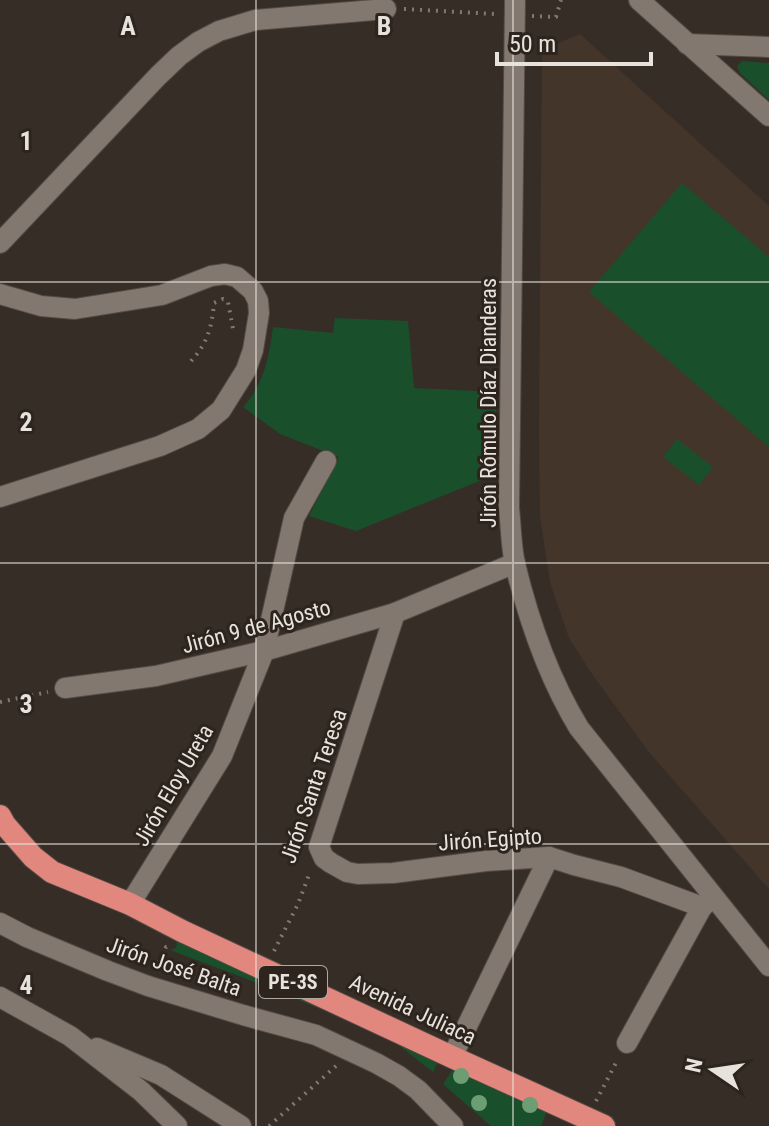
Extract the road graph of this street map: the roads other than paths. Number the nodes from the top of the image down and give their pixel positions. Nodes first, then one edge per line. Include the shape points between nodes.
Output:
1 (639, 0) edge
2 (519, 7) edge
3 (386, 9) road end
4 (255, 10) edge
5 (687, 44) junction
6 (769, 47) edge
7 (769, 116) edge
8 (0, 243) edge
9 (0, 294) edge
10 (326, 461) dead end
11 (0, 497) edge
12 (515, 563) junction
13 (395, 613) junction
14 (264, 651) junction
15 (65, 688) road end
16 (0, 802) edge
17 (2, 820) edge
18 (319, 847) joint
19 (549, 857) junction
20 (708, 902) junction
21 (130, 904) junction
22 (0, 923) edge
23 (769, 966) edge
24 (0, 997) edge
25 (70, 1036) junction
26 (627, 1043) road end
27 (452, 1057) junction
28 (596, 1121) edge
29 (177, 1126) edge
30 (241, 1126) edge
31 (453, 1126) edge

1 - 5 street
2 - 12 street, Jirón Rómulo Díaz Dianderas via 509,508
3 - 4 street
4 - 8 street via 179,56
5 - 6 street
5 - 7 street
9 - 11 street via 75,309 162,295 225,274 253,291 259,313 246,370 221,410 198,429
10 - 14 street, Jirón Eloy Ureta via 294,518
12 - 13 street, Jirón 9 de Agosto
12 - 20 street, Jirón Rómulo Díaz Dianderas via 541,653 566,707
13 - 14 street, Jirón 9 de Agosto
13 - 18 street, Jirón Santa Teresa
14 - 15 street, Jirón 9 de Agosto via 156,676
14 - 21 street, Jirón Eloy Ureta via 222,756
16 - 17 street
17 - 21 highway, Avenida Juliaca / PE-3S via 52,872
18 - 19 street, Jirón Egipto via 331,863 358,874
19 - 20 street, Jirón Egipto
19 - 27 street
20 - 23 street, Jirón Rómulo Díaz Dianderas
20 - 26 street
21 - 27 highway, Avenida Juliaca / PE-3S
22 - 31 street, Jirón José Balta via 148,986 316,1035 352,1051 418,1090
24 - 25 street
25 - 29 street
25 - 30 street via 161,1075
27 - 28 highway, Avenida Juliaca / PE-3S

